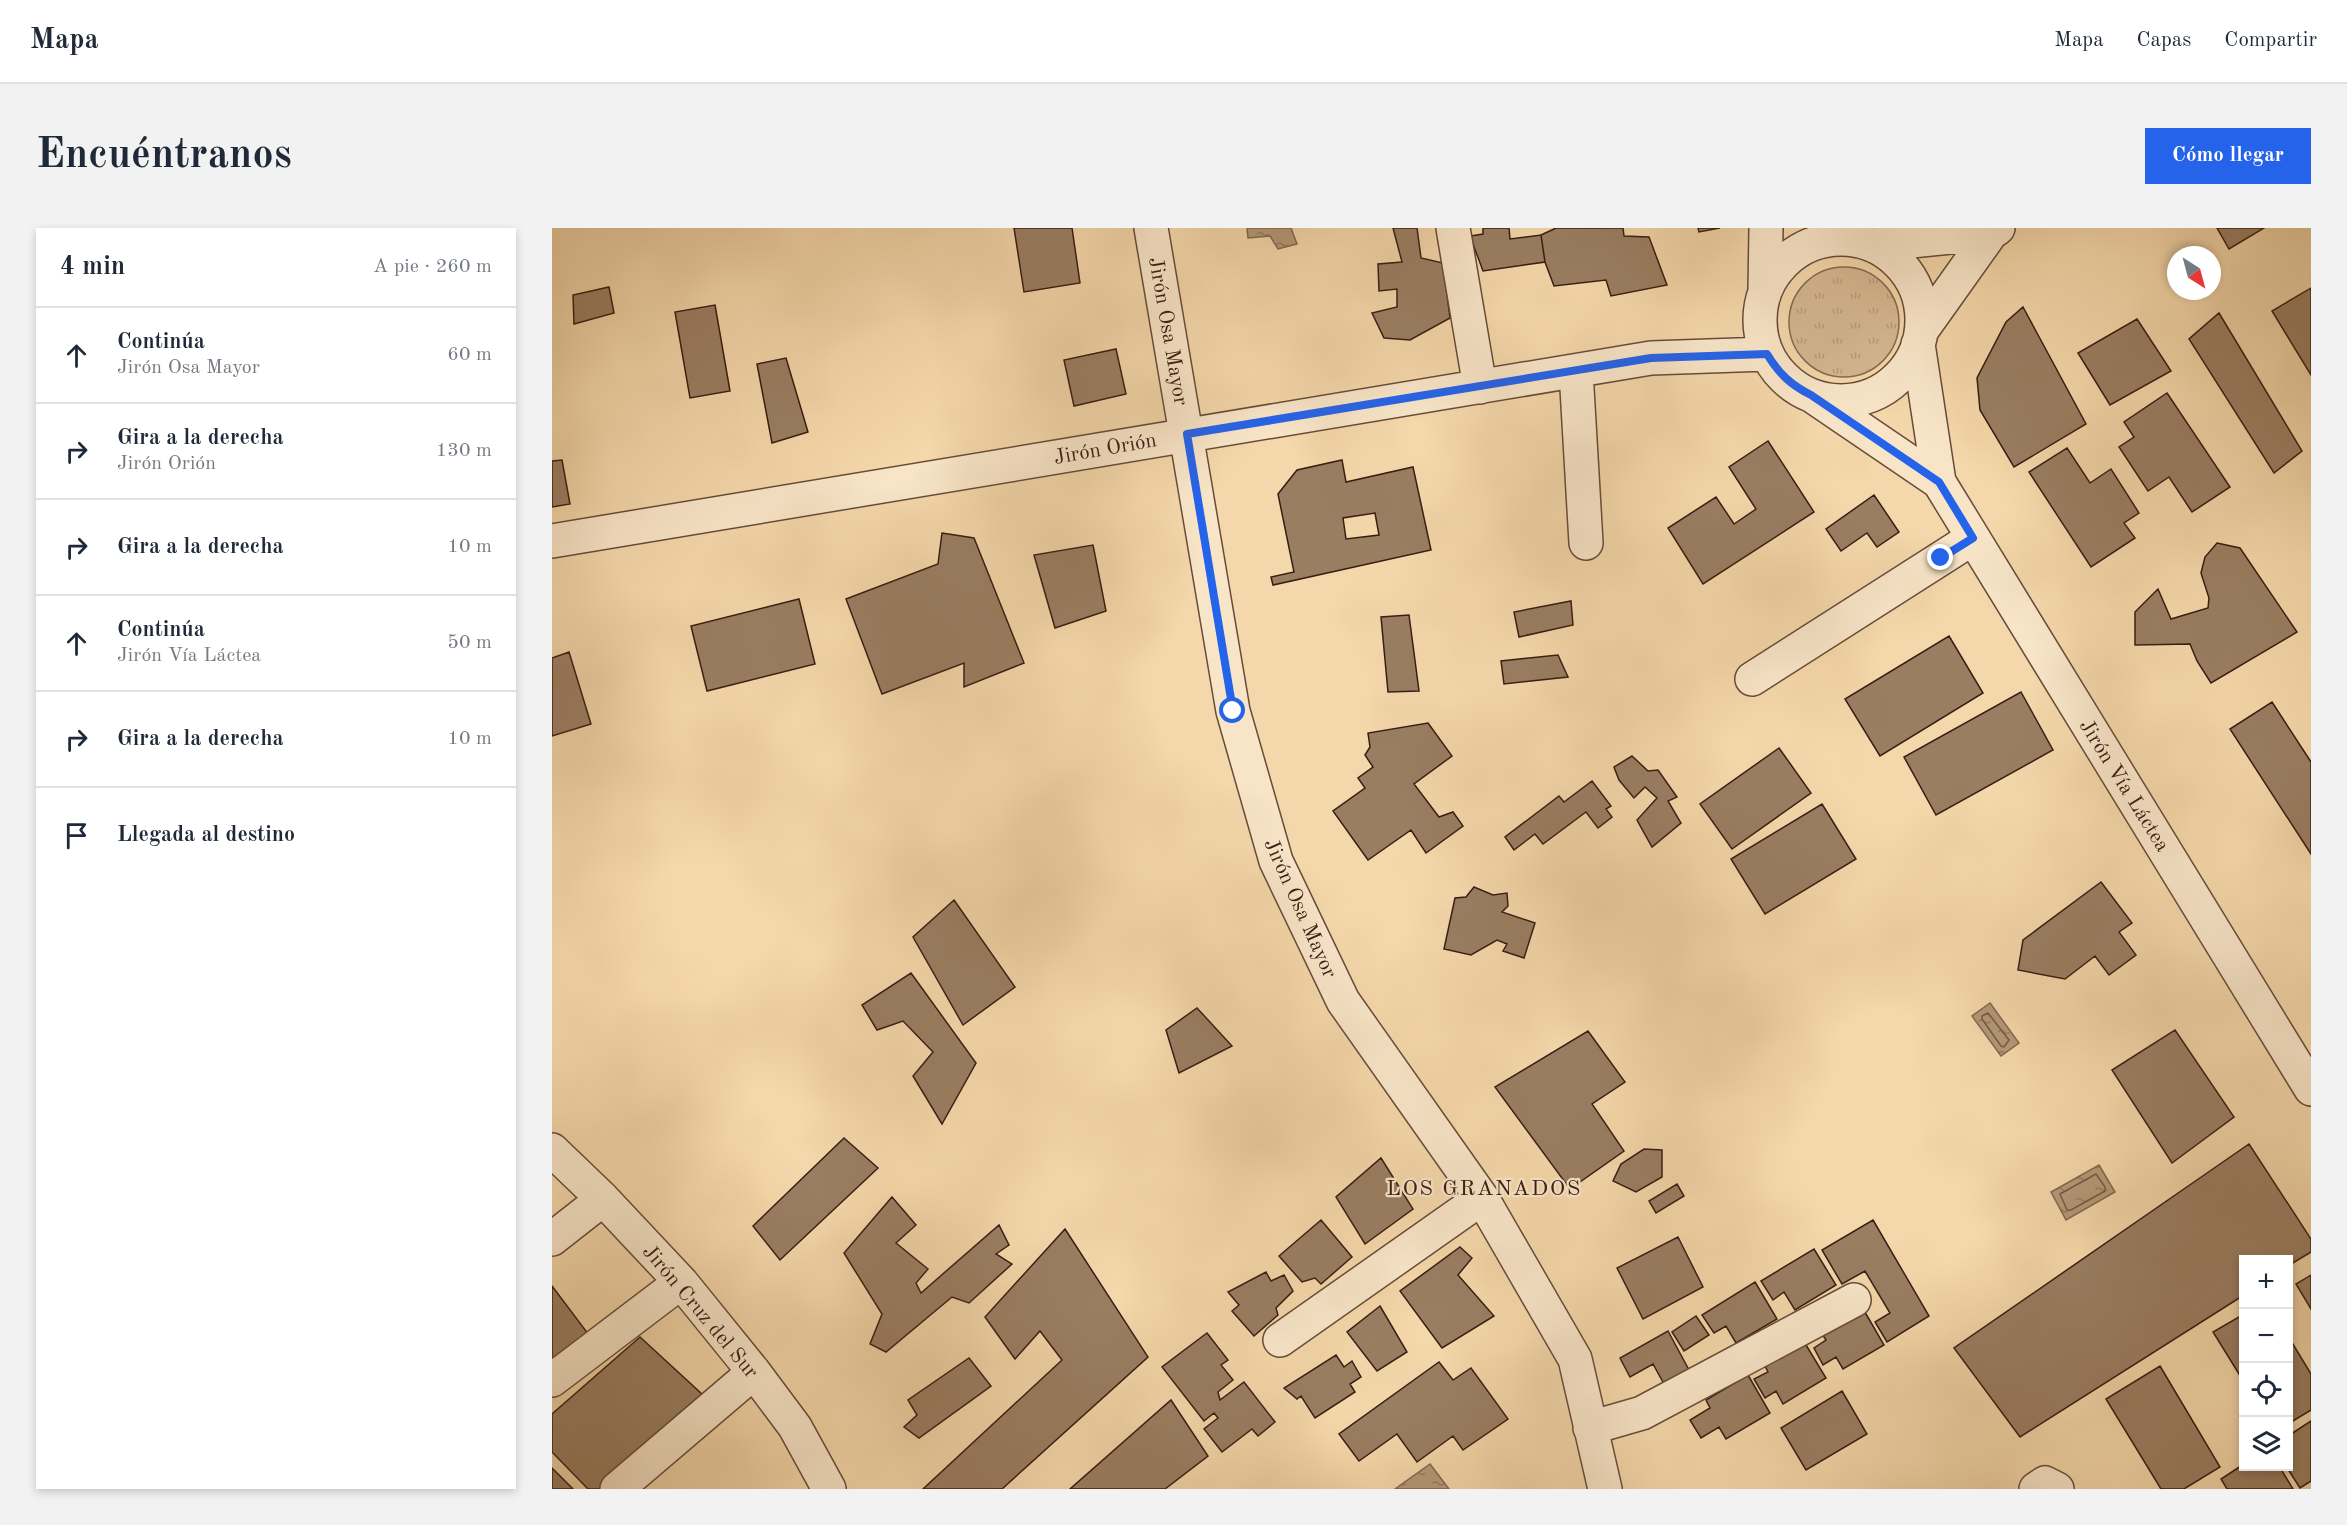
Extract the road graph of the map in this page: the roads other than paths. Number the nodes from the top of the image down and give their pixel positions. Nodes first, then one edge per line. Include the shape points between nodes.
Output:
1 (1151, 228) edge
2 (1453, 228) edge
3 (1766, 228) edge
4 (1995, 230) edge
5 (1856, 238) edge
6 (1766, 290) junction
7 (1920, 337) junction
8 (1767, 354) junction
9 (1576, 371) junction
10 (1480, 387) junction
11 (1811, 395) junction
12 (1187, 434) junction
13 (1939, 482) junction
14 (1973, 538) junction
15 (552, 541) edge
16 (1586, 543) dead end
17 (1752, 679) dead end
18 (2311, 1089) edge
19 (552, 1150) edge
20 (1482, 1198) junction
21 (603, 1199) junction
22 (552, 1239) edge
23 (681, 1282) junction
24 (1854, 1300) dead end
25 (1280, 1340) dead end
26 (754, 1372) junction
27 (552, 1380) edge
28 (1590, 1428) junction
29 (617, 1489) edge
30 (829, 1489) edge
31 (1605, 1489) edge
32 (2036, 1489) edge
33 (2057, 1489) edge

1 - 12 street, Jirón Osa Mayor
2 - 10 street
3 - 6 street
4 - 5 street
4 - 7 street
5 - 6 street via 1814,244 1794,254 1777,270
5 - 7 street via 1891,255 1905,270 1922,309
6 - 8 street via 1760,323
7 - 11 street via 1906,368 1887,387 1863,398 1836,401
7 - 13 street, Jirón Vía Láctea
8 - 9 street, Jirón Orión via 1651,358
8 - 11 street via 1785,379
9 - 10 street, Jirón Orión
9 - 16 street
10 - 12 street, Jirón Orión
11 - 13 street, Jirón Vía Láctea
12 - 15 street, Jirón Orión
12 - 20 street, Jirón Osa Mayor via 1233,711 1276,861 1343,1001
13 - 14 street, Jirón Vía Láctea
14 - 17 street
14 - 18 street, Jirón Vía Láctea
19 - 21 street, Jirón Cruz del Sur
20 - 25 street
20 - 28 street, Jirón Osa Mayor via 1575,1359
21 - 22 street
21 - 23 street, Jirón Cruz del Sur
23 - 26 street, Jirón Cruz del Sur
23 - 27 street
24 - 28 street via 1642,1413
26 - 29 street
26 - 30 street, Jirón Cruz del Sur via 795,1427
28 - 31 street, Jirón Osa Mayor
32 - 33 street via 2045,1483

